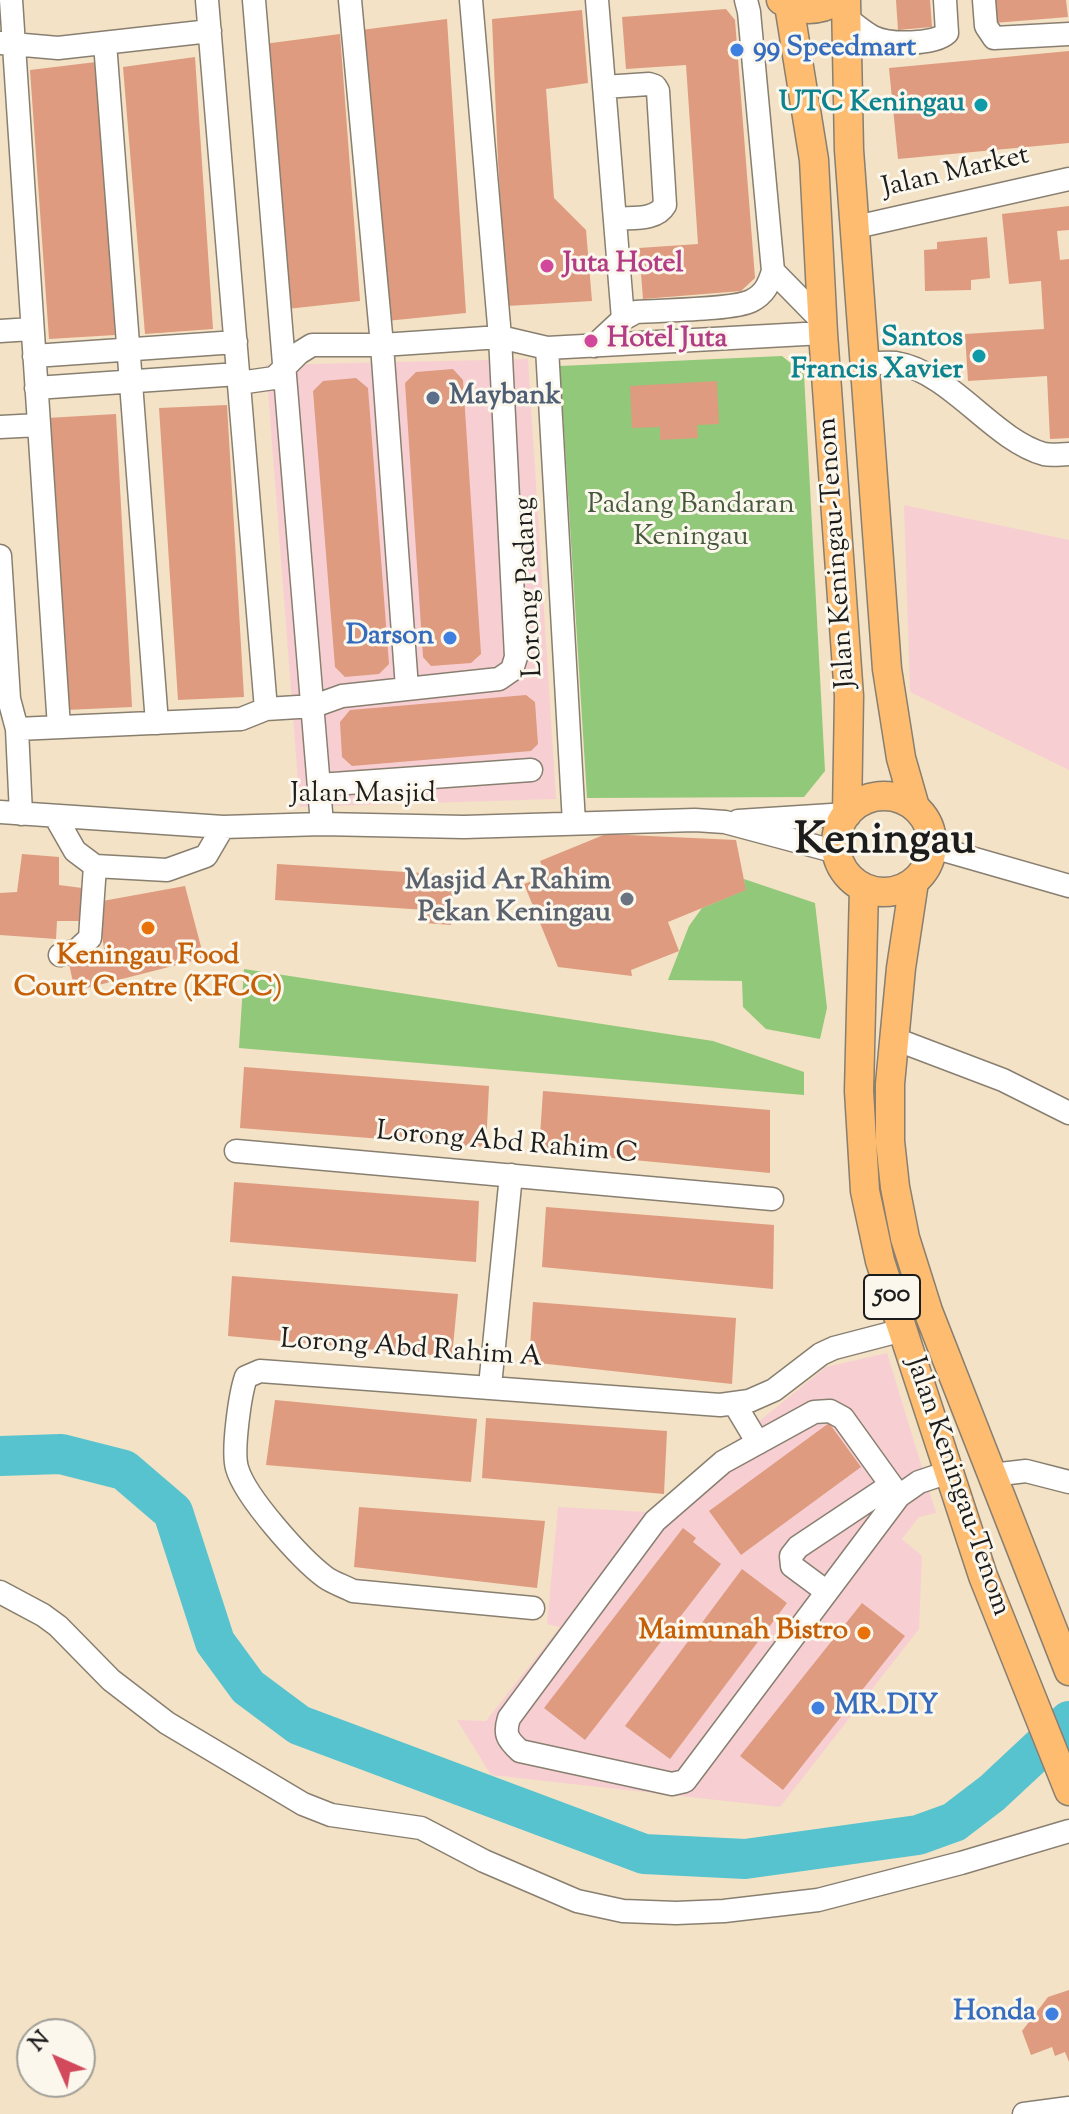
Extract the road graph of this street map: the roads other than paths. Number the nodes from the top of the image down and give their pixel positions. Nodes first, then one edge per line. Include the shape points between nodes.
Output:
1 (11, 0) edge
2 (207, 0) edge
3 (254, 0) edge
4 (350, 0) edge
5 (471, 0) edge
6 (597, 0) edge
7 (746, 0) edge
8 (945, 0) edge
9 (984, 0) edge
10 (785, 3) edge
11 (843, 6) edge
12 (210, 31) junction
13 (1069, 34) edge
14 (7, 42) edge
15 (105, 43) junction
16 (604, 87) junction
17 (1069, 179) edge
18 (615, 219) junction
19 (856, 227) junction
20 (773, 271) junction
21 (623, 319) junction
22 (823, 328) junction
23 (32, 329) junction
24 (0, 331) edge
25 (500, 337) junction
26 (236, 342) junction
27 (382, 345) junction
28 (594, 346) junction
29 (547, 348) junction
30 (128, 349) junction
31 (34, 356) junction
32 (864, 364) junction
33 (285, 367) junction
34 (238, 378) junction
35 (131, 381) junction
36 (36, 388) junction
37 (39, 425) junction
38 (0, 427) edge
39 (1069, 454) edge
40 (0, 556) edge
41 (407, 688) junction
42 (314, 706) junction
43 (266, 709) junction
44 (157, 723) junction
45 (59, 727) junction
46 (17, 729) junction
47 (531, 770) dead end
48 (319, 785) junction
49 (915, 807) junction
50 (11, 813) edge
51 (847, 814) junction
52 (55, 816) junction
53 (725, 822) junction
54 (574, 823) junction
55 (322, 824) junction
56 (223, 827) junction
57 (933, 847) junction
58 (837, 852) junction
59 (95, 866) junction
60 (914, 882) junction
61 (1069, 886) edge
62 (864, 888) junction
63 (60, 955) dead end
64 (895, 1039) junction
65 (1069, 1113) edge
66 (236, 1151) dead end
67 (511, 1175) junction
68 (772, 1199) dead end
69 (903, 1330) junction
70 (490, 1386) junction
71 (734, 1403) junction
72 (758, 1443) junction
73 (949, 1472) junction
74 (992, 1475) junction
75 (1069, 1482) edge
76 (895, 1491) junction
77 (0, 1592) edge
78 (827, 1592) junction
79 (533, 1608) dead end
80 (1066, 1663) edge
81 (1068, 1790) edge
82 (1069, 1831) edge
83 (1069, 2108) edge
84 (1024, 2114) edge

1 - 14 street
2 - 12 street
3 - 33 street
4 - 27 street
5 - 25 street
6 - 16 street
7 - 20 street
8 - 11 street via 947,33 936,40 892,42 874,37
9 - 13 street via 987,31 994,38
10 - 11 main road via 804,10
10 - 22 main road, Jalan Keningau-Tenom via 814,160
11 - 19 main road, Jalan Keningau-Tenom
12 - 15 street
12 - 26 street
14 - 15 street via 58,48
14 - 23 street
15 - 30 street
16 - 18 street
16 - 18 street via 649,84 658,91 665,205 654,215
17 - 19 street, Jalan Market
18 - 21 street
19 - 32 main road, Jalan Keningau-Tenom
20 - 21 street via 761,295 742,304 636,312
20 - 22 street
21 - 28 street
22 - 28 street
22 - 51 main road, Jalan Keningau-Tenom via 849,696
23 - 24 street
23 - 31 street
25 - 27 street
25 - 29 street
25 - 41 street via 516,657 512,670 499,679
26 - 30 street
26 - 34 street
27 - 33 street via 312,345
27 - 41 street
28 - 29 street
29 - 54 street, Lorong Padang
30 - 31 street
30 - 35 street
31 - 36 street
32 - 39 street via 906,366 973,406 1025,446 1047,455
32 - 49 main road, Jalan Keningau-Tenom via 887,669
33 - 34 street via 269,380
33 - 42 street
34 - 35 street
34 - 43 street
35 - 36 street
35 - 44 street
36 - 37 street
37 - 38 street
37 - 45 street
40 - 46 street via 9,699
41 - 42 street via 342,696
42 - 43 street
42 - 48 street
43 - 44 street via 241,719
44 - 45 street
45 - 46 street
46 - 50 street
47 - 48 street
48 - 55 street
49 - 51 main road via 887,796 858,804
49 - 57 main road via 925,818
50 - 52 street, Jalan Masjid
51 - 53 street
51 - 58 main road
52 - 56 street, Jalan Masjid
52 - 59 street via 75,851
53 - 54 street, Jalan Masjid
53 - 58 street
54 - 55 street, Jalan Masjid
55 - 56 street, Jalan Masjid
56 - 59 street via 206,856 167,870
57 - 60 main road, 500
57 - 61 street
58 - 62 main road via 846,873
59 - 63 street via 90,938 77,950
60 - 62 main road via 889,892
60 - 64 main road, Jalan Keningau-Tenom / 500
62 - 69 main road, Jalan Keningau-Tenom / 500 via 859,1091 865,1191
64 - 65 street via 1003,1080
64 - 74 main road, Jalan Keningau-Tenom / 500 via 890,1141 905,1238
66 - 67 street, Lorong Abd Rahim C
67 - 68 street, Lorong Abd Rahim C
67 - 70 street
69 - 71 street, Lorong Abd Rahim A via 821,1354 774,1390
69 - 73 main road, Jalan Keningau-Tenom / 500
70 - 71 street, Lorong Abd Rahim A
70 - 79 street, Lorong Abd Rahim A via 260,1371 246,1377 241,1392 236,1466 244,1487 306,1561 329,1580 353,1591
71 - 72 street
72 - 76 street via 814,1412 830,1411 843,1418
72 - 78 street via 723,1462 655,1521 509,1718 508,1740 520,1751 672,1784 685,1781
73 - 76 street
73 - 81 main road, Jalan Keningau-Tenom / 500 via 983,1576
74 - 75 street via 1026,1471
74 - 80 main road, Jalan Keningau-Tenom / 500
76 - 78 street
76 - 78 street via 791,1556 792,1566
77 - 82 street via 58,1626 111,1680 167,1723 279,1791 331,1815 421,1828 577,1901 623,1911 676,1913 818,1900
83 - 84 street

